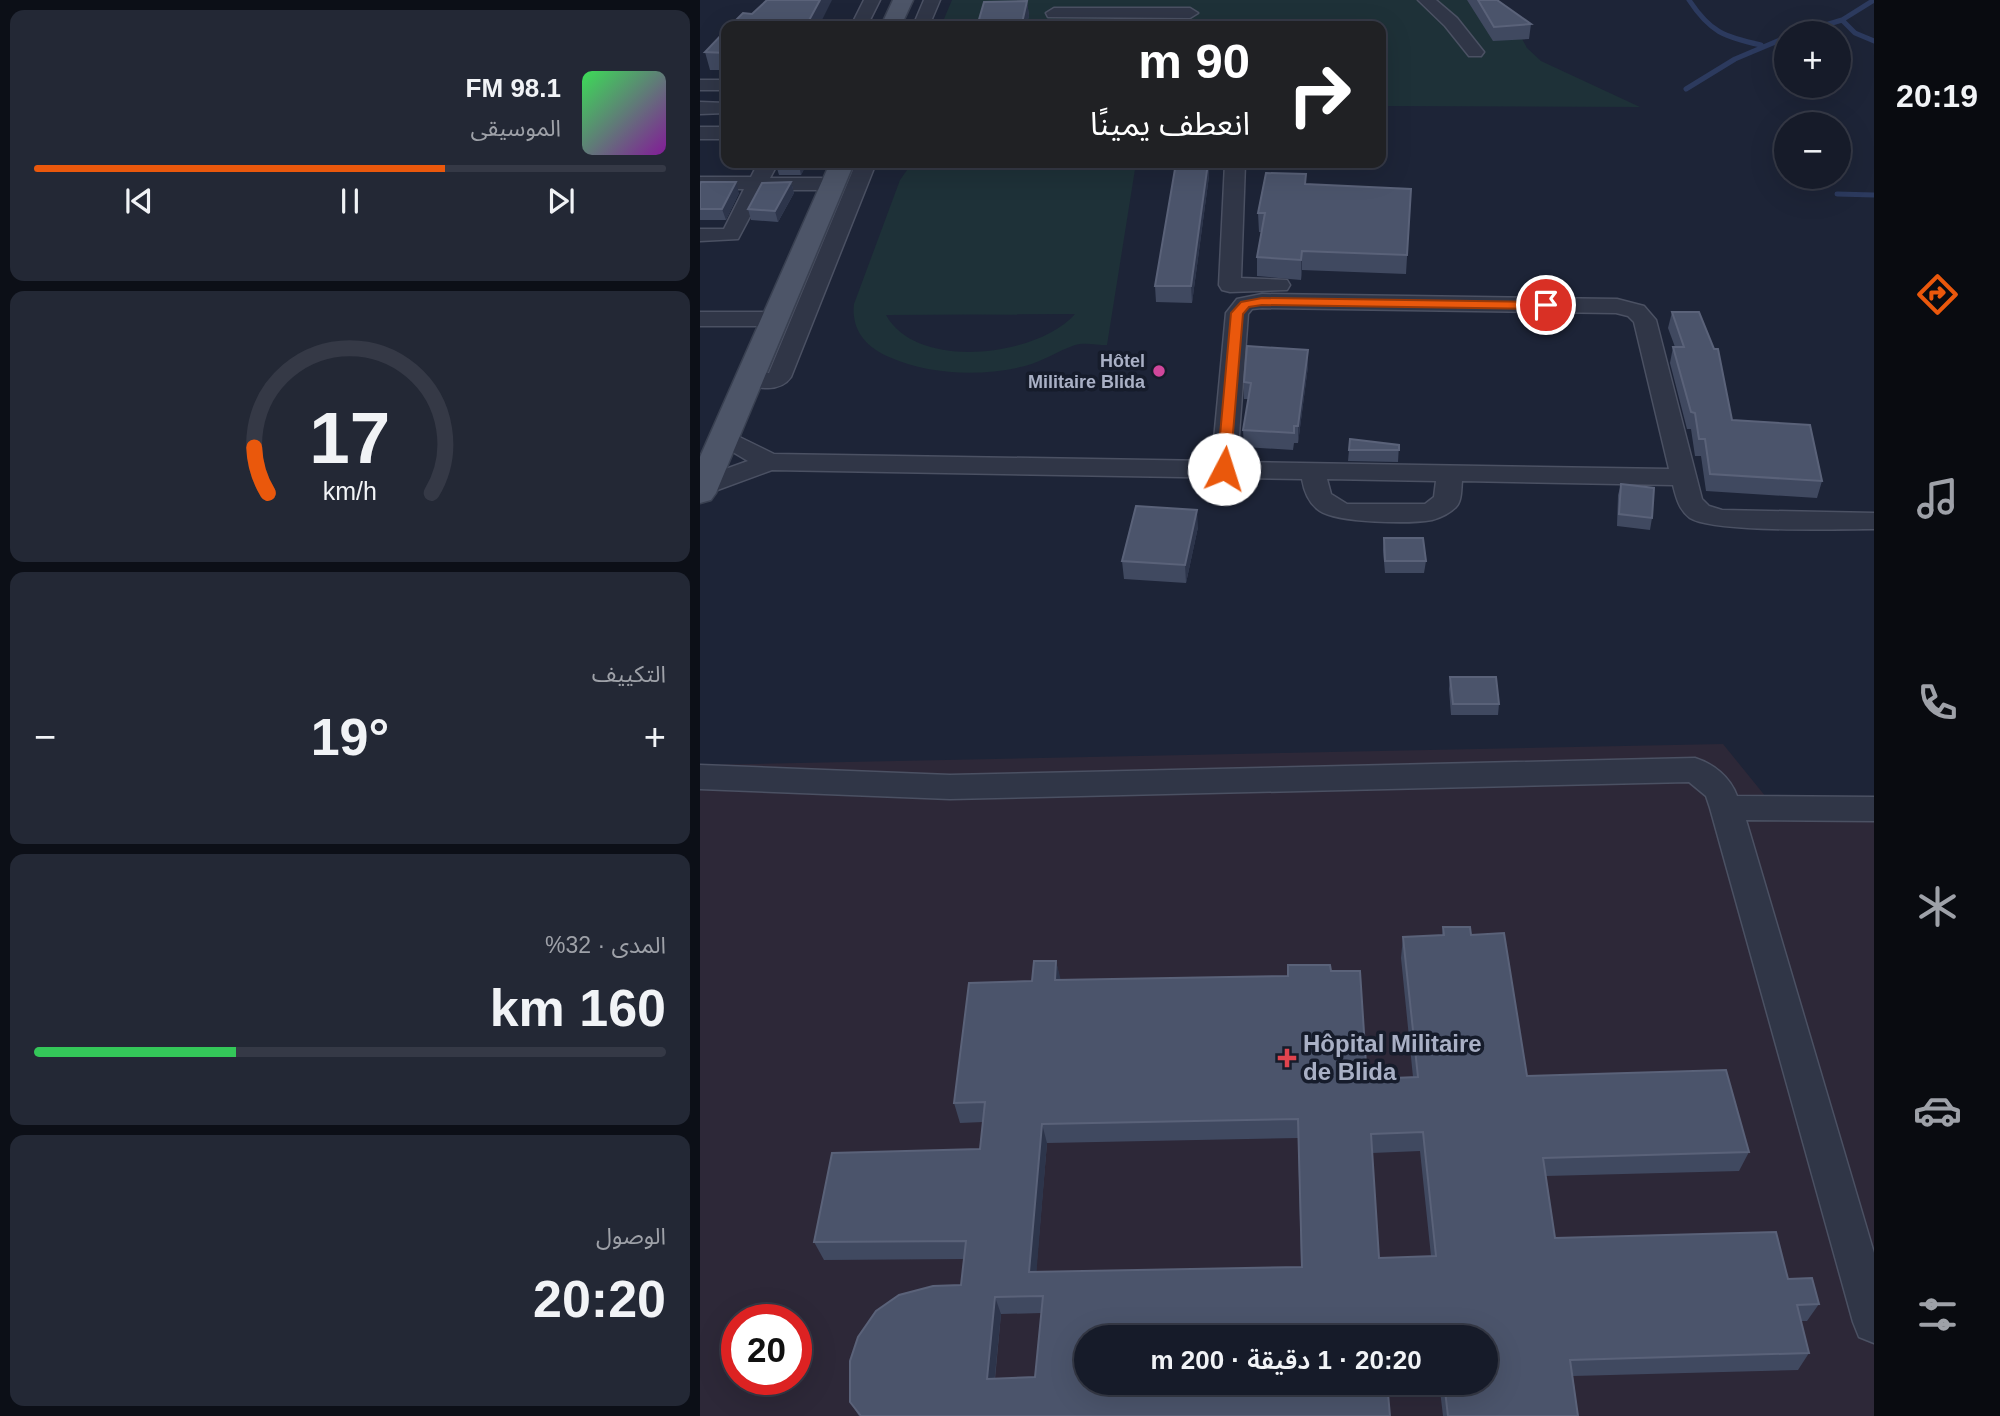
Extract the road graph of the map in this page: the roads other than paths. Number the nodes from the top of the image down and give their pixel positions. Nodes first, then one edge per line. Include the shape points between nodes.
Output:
1 (872, 0) edge
2 (902, 0) edge
3 (912, 0) edge
4 (932, 0) edge
5 (1426, 0) edge
6 (1054, 13) edge
7 (1190, 13) edge
8 (862, 21) edge
9 (893, 21) edge
10 (903, 21) edge
11 (923, 21) edge
12 (1475, 52) dead end
13 (700, 85) edge
14 (721, 85) edge
15 (700, 100) edge
16 (721, 101) edge
17 (700, 108) edge
18 (721, 108) edge
19 (700, 133) edge
20 (721, 133) edge
21 (765, 168) edge
22 (840, 168) edge
23 (864, 168) edge
24 (1235, 168) edge
25 (826, 174) edge
26 (700, 183) edge
27 (757, 184) junction
28 (700, 235) edge
29 (1643, 290) dead end
30 (762, 318) junction
31 (700, 319) edge
32 (750, 380) junction
33 (725, 436) junction
34 (769, 462) junction
35 (1224, 469) junction
36 (1314, 471) junction
37 (1450, 473) junction
38 (1684, 477) junction
39 (701, 480) edge
40 (1874, 521) edge
41 (700, 777) edge
42 (1726, 808) junction
43 (1874, 809) edge
44 (1874, 1322) edge

1 - 8 lane
2 - 9 main road
3 - 10 main road
4 - 11 lane
5 - 12 lane
6 - 7 lane
13 - 14 lane
15 - 16 lane
17 - 18 lane
19 - 20 lane
21 - 27 lane
22 - 32 main road
23 - 32 lane via 779,377
24 - 29 lane via 1230,285
25 - 27 lane
25 - 30 main road
26 - 27 lane
27 - 28 lane via 731,235
30 - 31 lane
30 - 39 main road
32 - 33 main road
33 - 34 lane
33 - 39 main road
34 - 35 lane
34 - 39 lane
35 - 36 lane
35 - 38 lane via 1237,313 1245,304 1598,306 1626,308 1643,315
36 - 37 lane
36 - 37 lane via 1321,500 1347,512 1430,512 1447,501
37 - 38 lane
38 - 40 lane via 1690,502 1708,516
41 - 42 lane via 950,787 1695,770 1719,789
42 - 43 lane
42 - 44 lane

